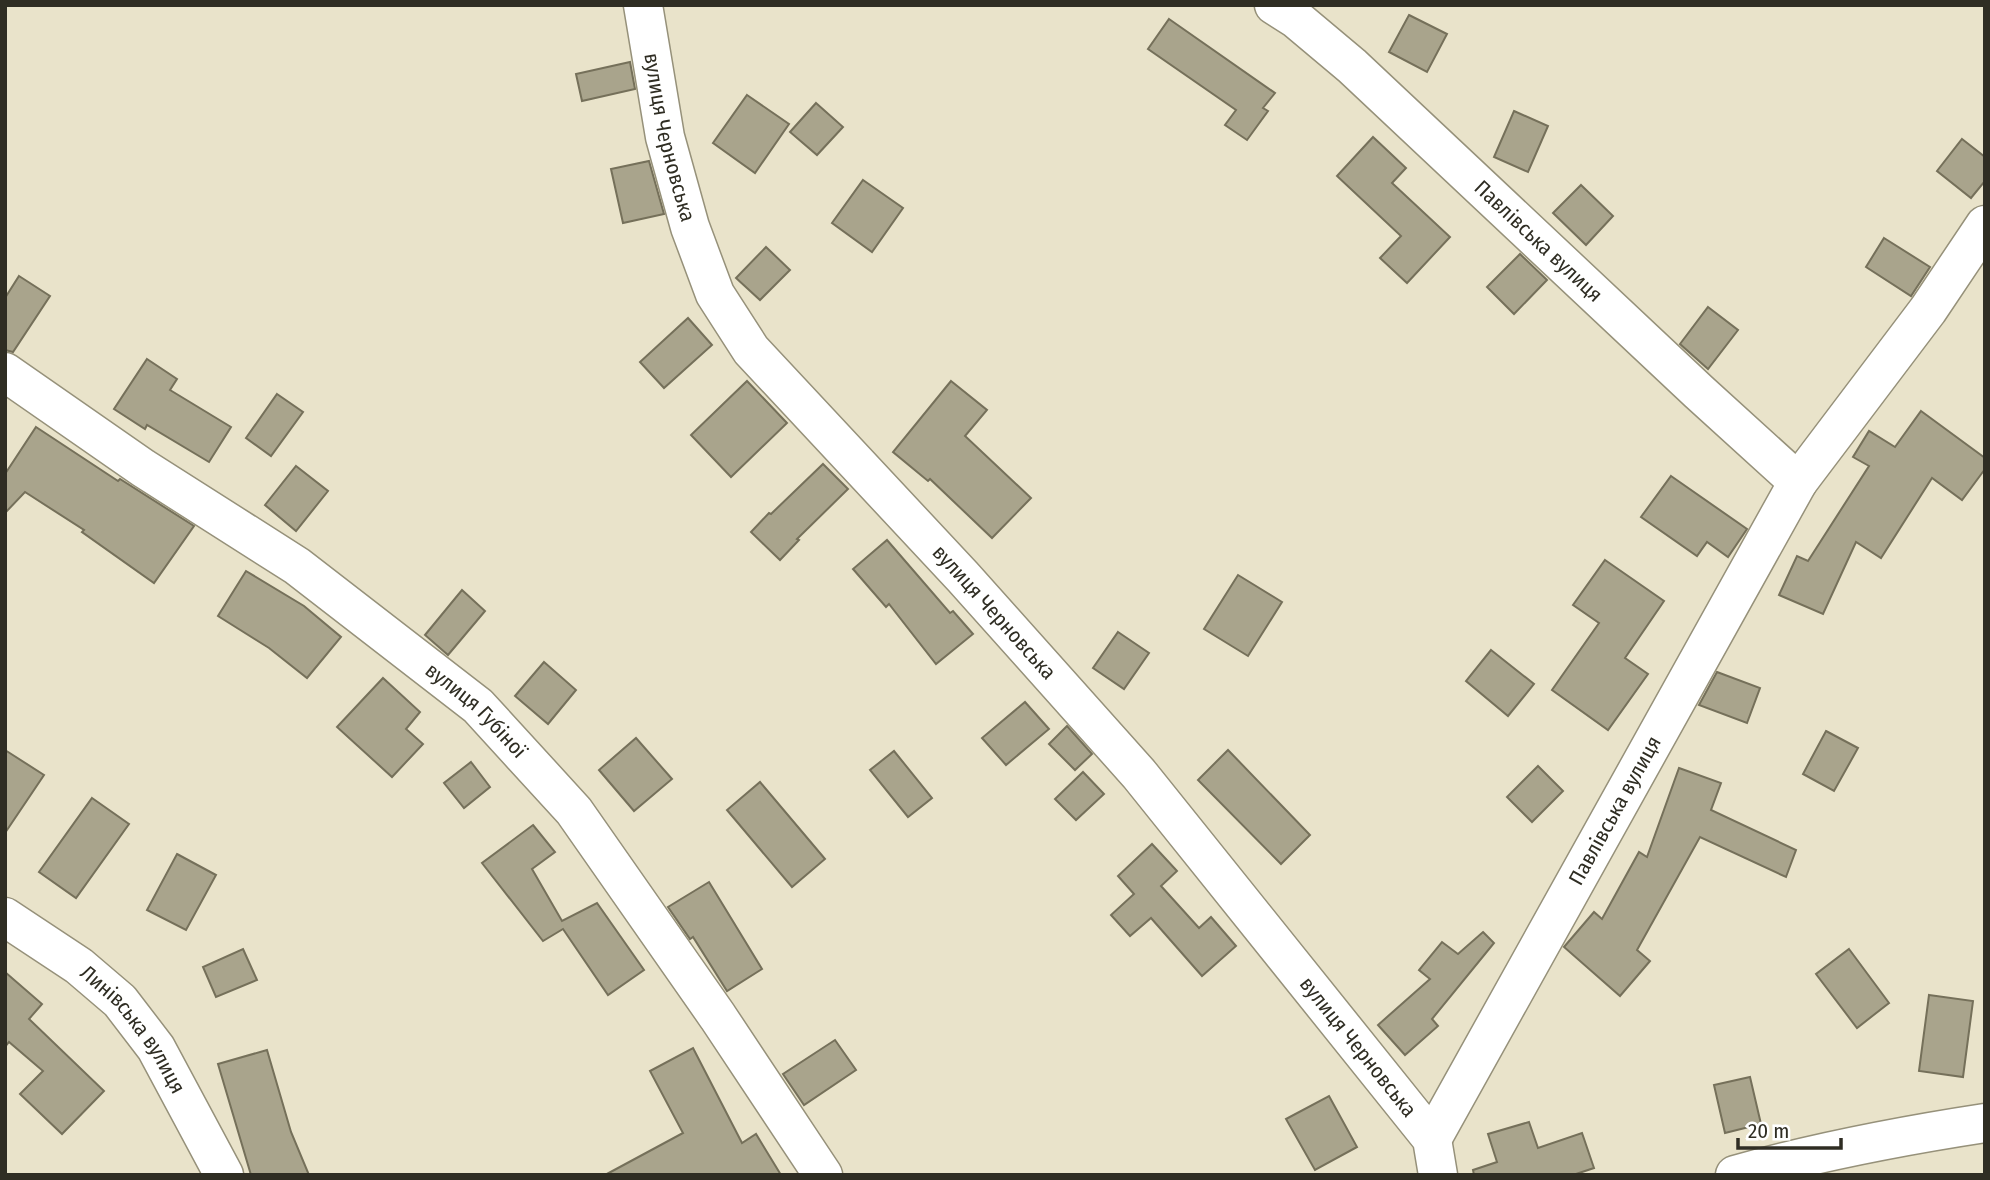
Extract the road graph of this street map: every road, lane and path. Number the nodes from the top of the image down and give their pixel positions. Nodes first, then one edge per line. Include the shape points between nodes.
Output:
1 (643, 5) edge
2 (1274, 5) edge
3 (1985, 225) edge
4 (5, 372) edge
5 (1798, 482) junction
6 (5, 917) edge
7 (1985, 1124) edge
8 (1435, 1157) edge
9 (224, 1175) edge
10 (823, 1175) edge
11 (1735, 1175) edge

1 - 8 street, вулиця Черновська via 665,137 690,227 715,294 751,350 963,577 1139,775
2 - 5 street, Павлівська вулиця via 1352,66
3 - 5 street, Павлівська вулиця via 1928,310
4 - 10 street, вулиця Губіної via 143,468 297,566 478,706 574,811
5 - 8 street, Павлівська вулиця
6 - 9 street, Линівська вулиця via 79,966 120,1002 156,1048
7 - 11 street via 1807,1155

